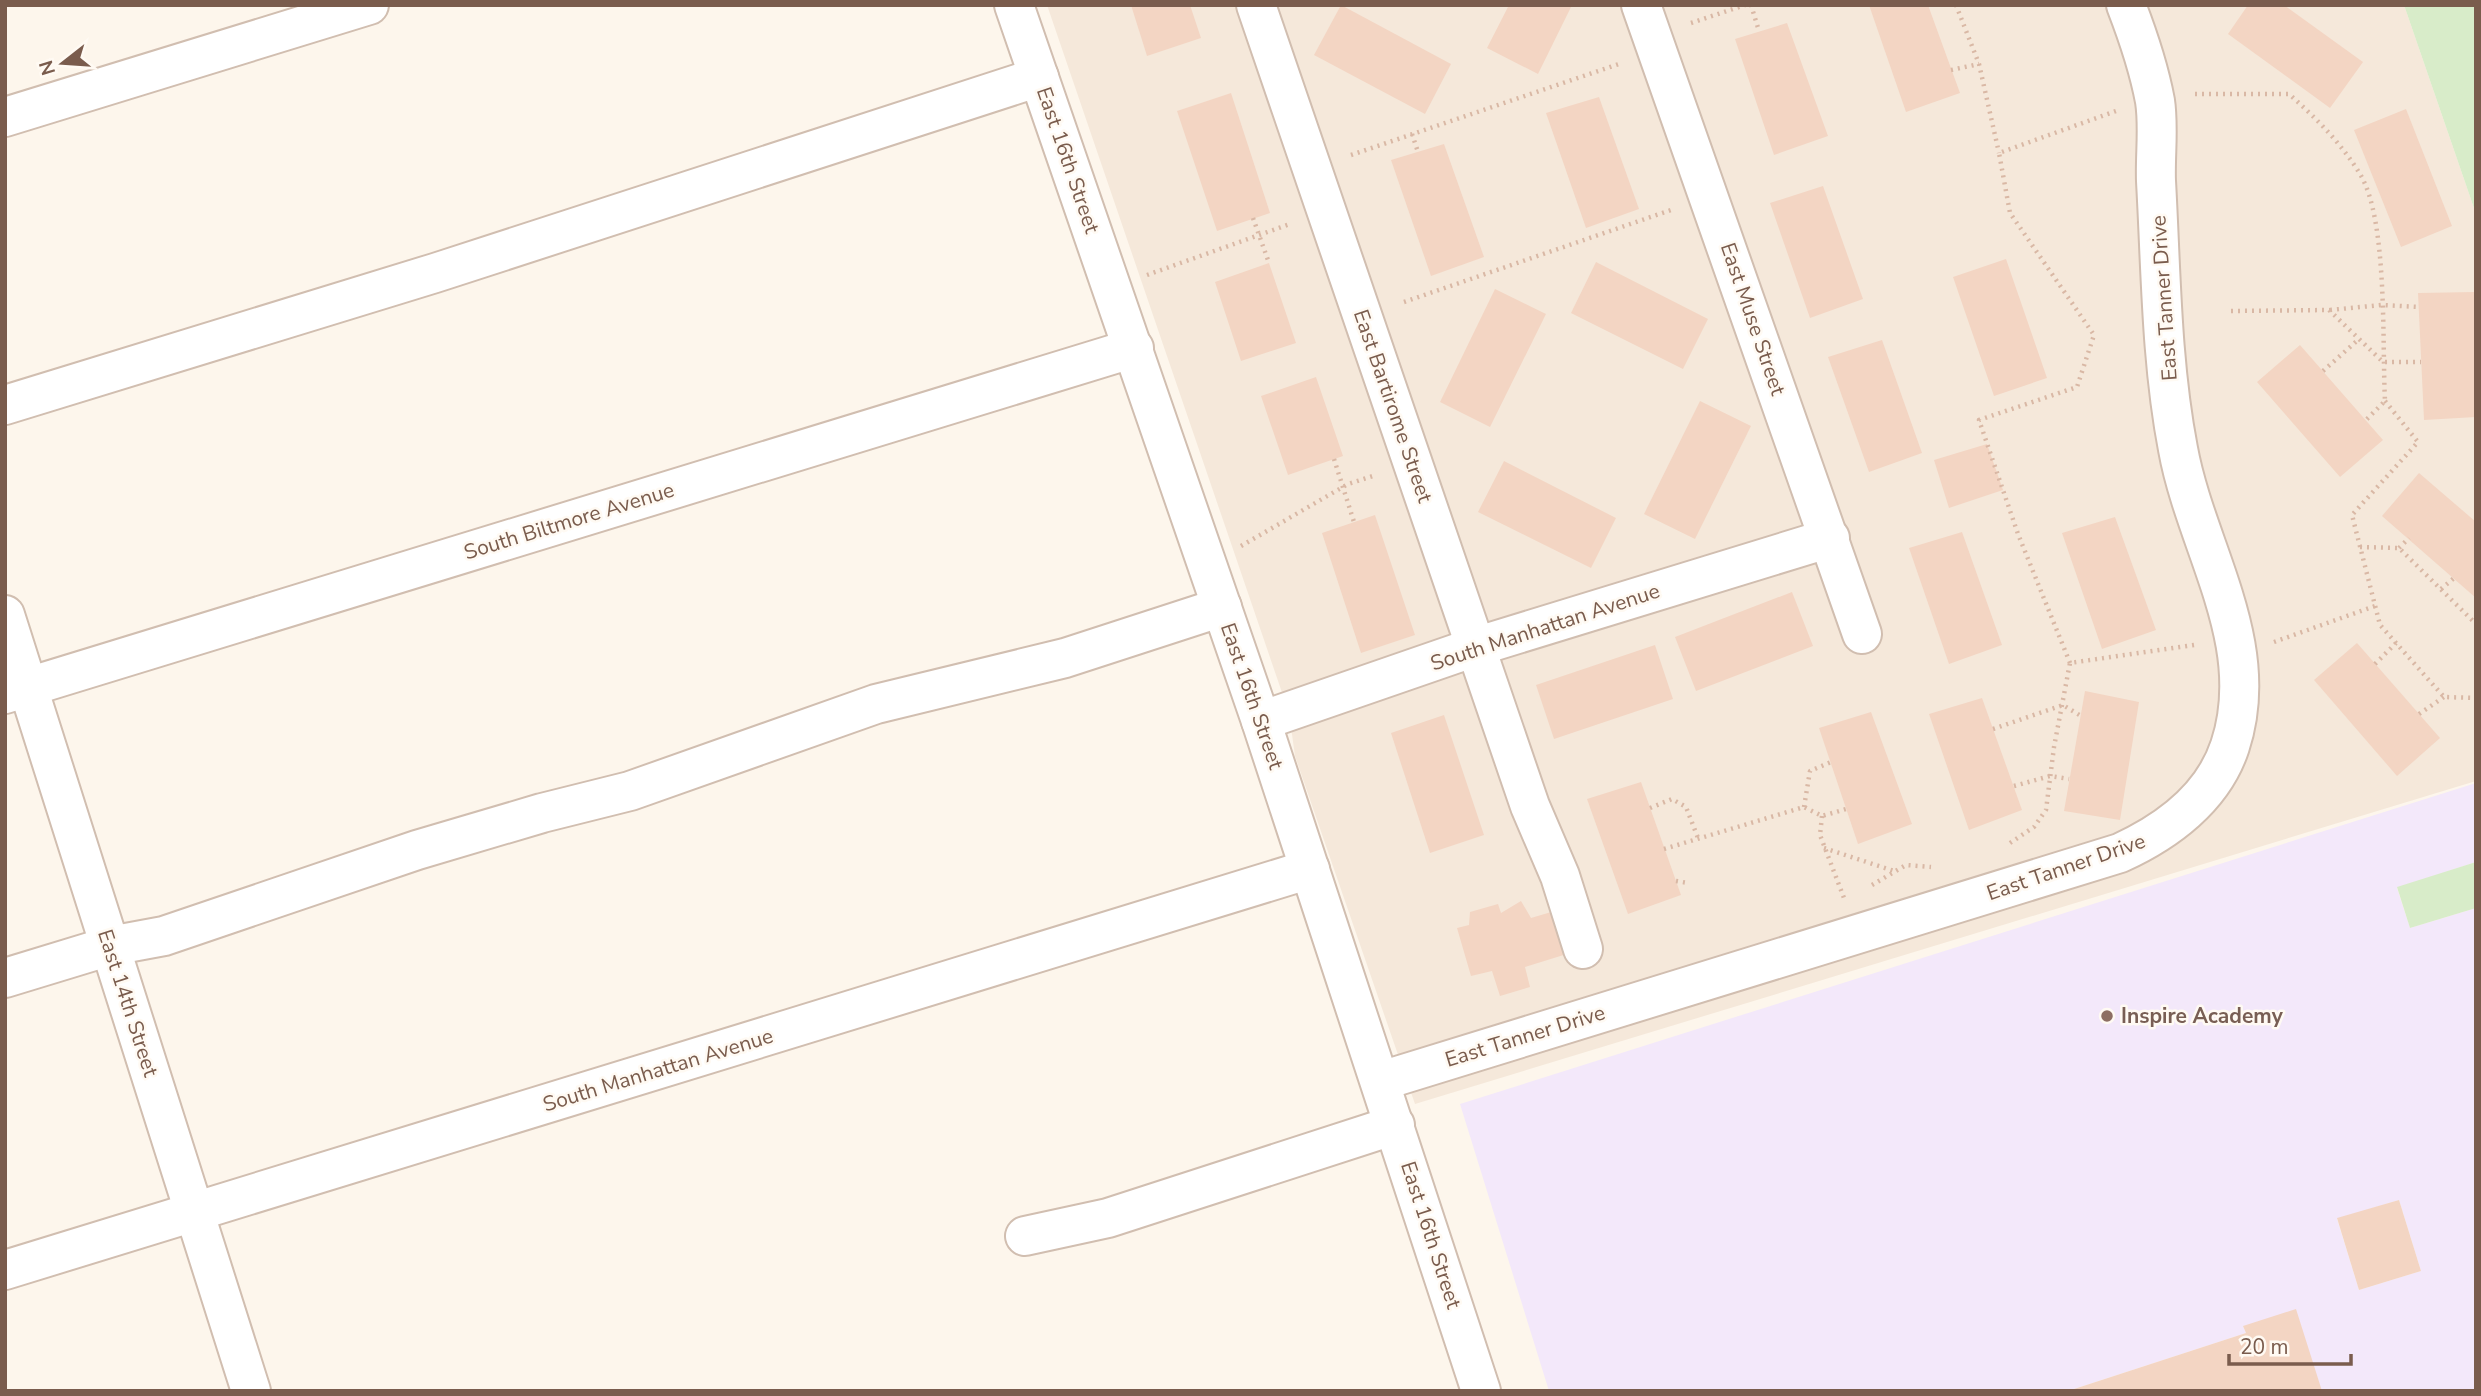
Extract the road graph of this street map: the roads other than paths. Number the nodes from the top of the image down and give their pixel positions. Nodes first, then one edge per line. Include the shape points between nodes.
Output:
1 (369, 5) edge
2 (1014, 5) edge
3 (1256, 5) edge
4 (1641, 5) edge
5 (2126, 5) edge
6 (1039, 76) junction
7 (5, 117) edge
8 (1134, 348) junction
9 (5, 405) edge
10 (1830, 538) junction
11 (1222, 607) junction
12 (5, 615) edge
13 (1862, 634) dead end
14 (1475, 647) junction
15 (16, 691) edge
16 (1261, 721) junction
17 (1310, 869) junction
18 (110, 946) junction
19 (1583, 949) dead end
20 (5, 978) edge
21 (1381, 1081) junction
22 (1395, 1125) junction
23 (195, 1212) junction
24 (1025, 1236) dead end
25 (5, 1270) edge
26 (251, 1391) edge
27 (1481, 1391) edge

1 - 7 street
2 - 6 street, East 16th Street
3 - 14 street, East Bartirome Street
4 - 10 street, East Muse Street
5 - 21 street, East Tanner Drive via 2155,105 2165,346 2177,447 2236,647 2239,691 2230,746 2219,771 2184,814 2156,836 2120,853
6 - 8 street, East 16th Street
6 - 9 street via 435,273
8 - 11 street, East 16th Street
8 - 15 street, South Biltmore Avenue
10 - 13 street, East Muse Street
10 - 14 street, South Manhattan Avenue
11 - 16 street, East 16th Street
11 - 18 street via 1065,658 876,704 631,791 417,850 164,936
12 - 15 street, East 14th Street
14 - 16 street, South Manhattan Avenue
14 - 19 street, East Bartirome Street
15 - 18 street, East 14th Street
16 - 17 street, East 16th Street
17 - 21 street, East 16th Street
17 - 23 street, South Manhattan Avenue
18 - 20 street
18 - 23 street, East 14th Street
21 - 22 street, East 16th Street
22 - 24 street via 1108,1218
22 - 27 street, East 16th Street
23 - 25 street, South Manhattan Avenue
23 - 26 street, East 14th Street

